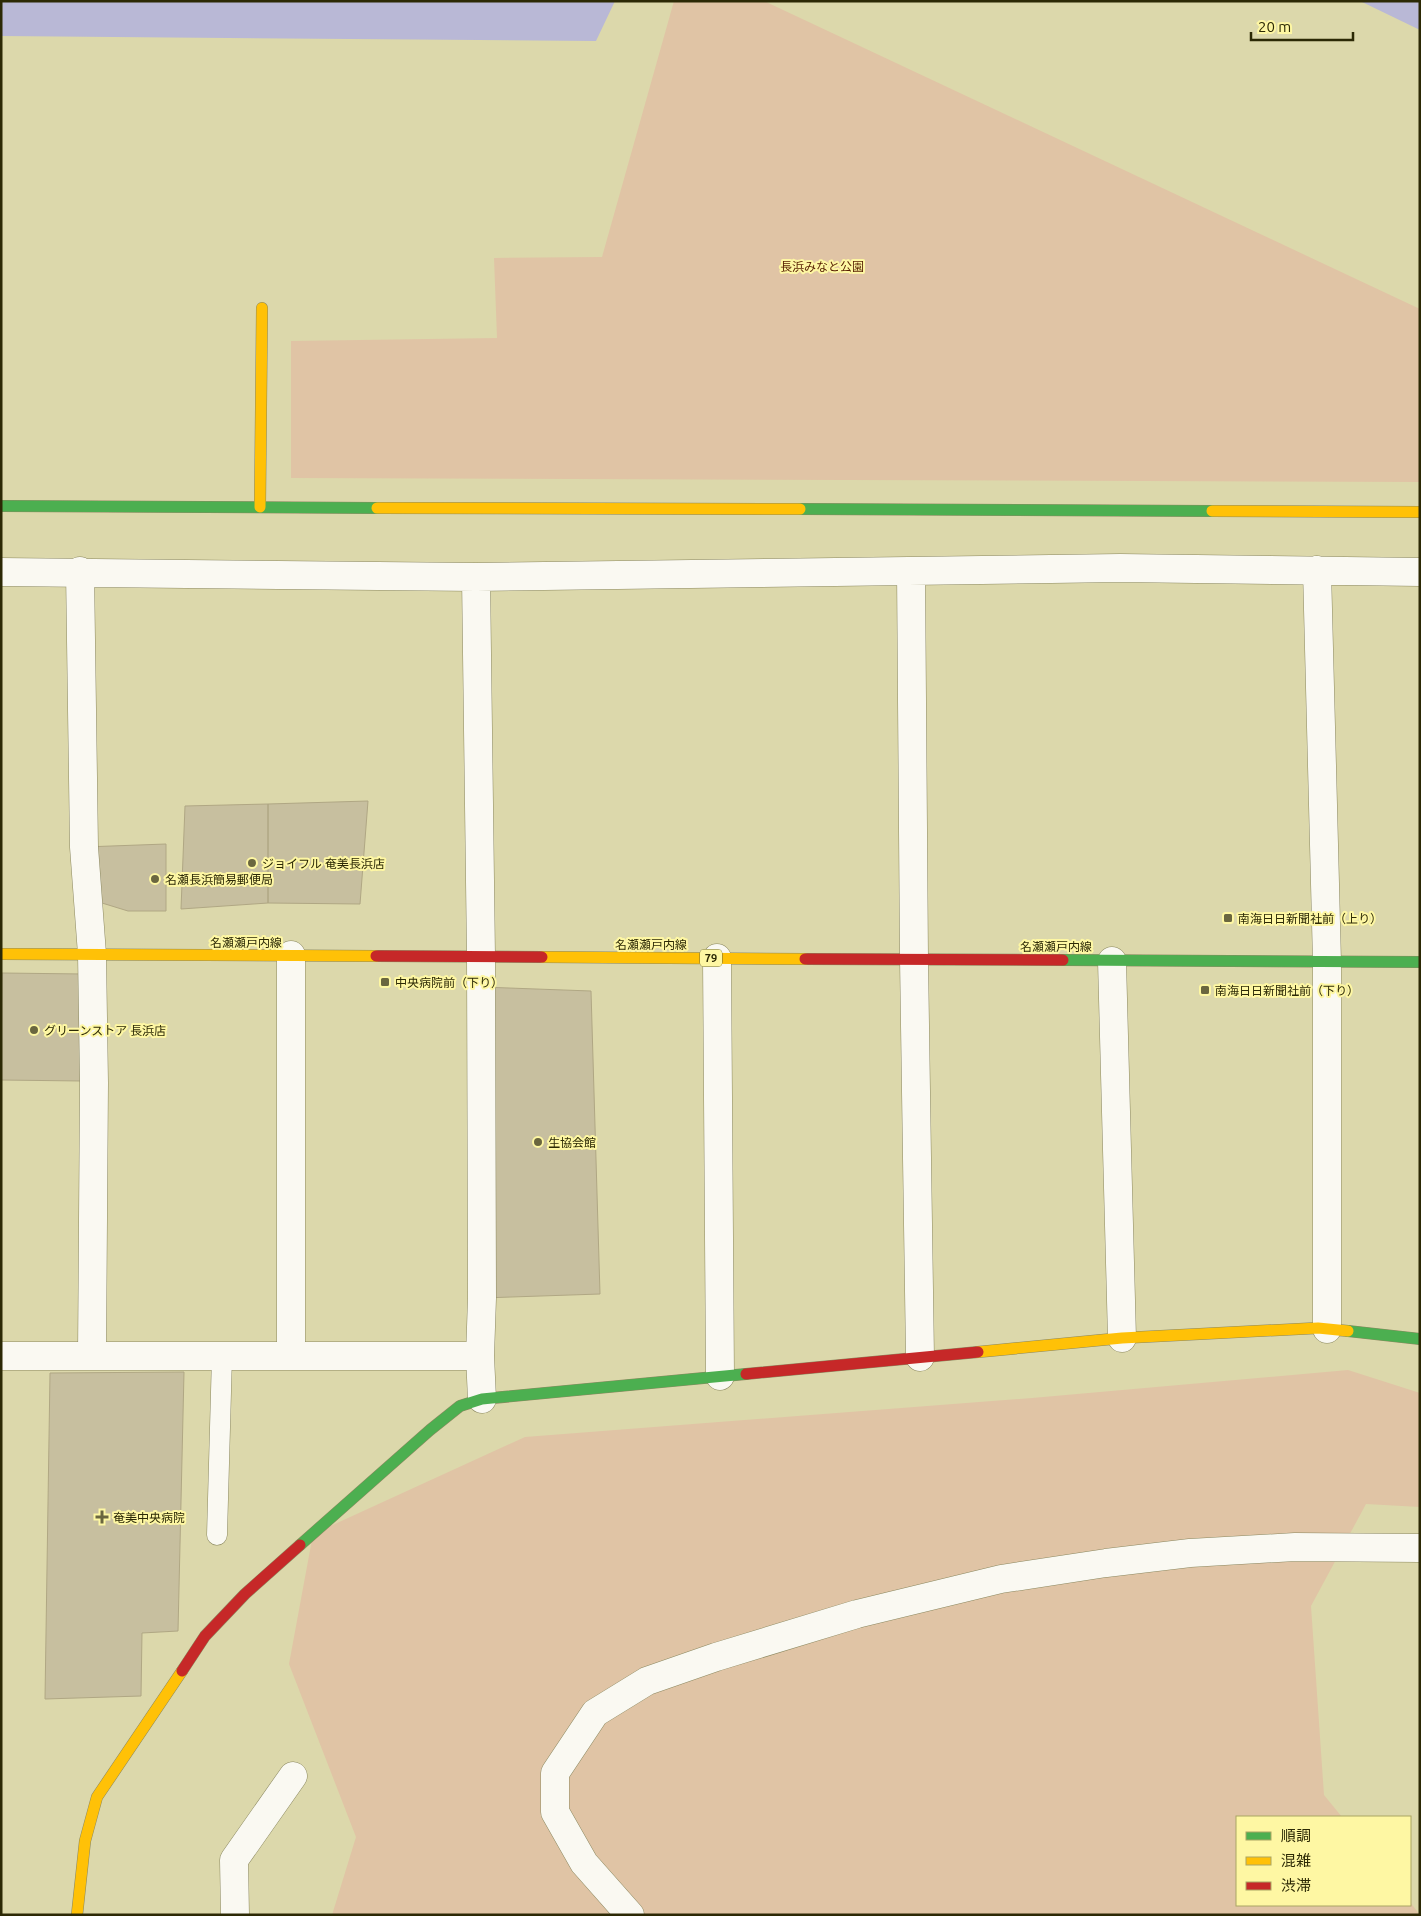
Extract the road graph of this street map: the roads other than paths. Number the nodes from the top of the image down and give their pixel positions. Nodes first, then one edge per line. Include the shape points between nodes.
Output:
1 (262, 308) dead end
2 (1, 506) edge
3 (260, 507) junction
4 (1420, 512) edge
5 (1317, 570) junction
6 (80, 571) junction
7 (911, 571) junction
8 (1, 572) edge
9 (1420, 572) edge
10 (476, 577) junction
11 (1, 954) edge
12 (92, 954) junction
13 (291, 956) junction
14 (481, 956) junction
15 (717, 958) junction
16 (914, 959) junction
17 (1112, 960) junction
18 (1327, 962) junction
19 (1420, 962) edge
20 (1327, 1329) junction
21 (1122, 1338) junction
22 (1420, 1339) edge
23 (1, 1356) edge
24 (92, 1356) junction
25 (222, 1356) junction
26 (291, 1356) junction
27 (480, 1356) junction
28 (920, 1357) junction
29 (720, 1376) junction
30 (482, 1398) junction
31 (217, 1535) dead end
32 (1420, 1548) edge
33 (293, 1776) dead end
34 (77, 1915) edge
35 (235, 1915) edge
36 (630, 1915) edge

1 - 3 street
2 - 3 street
3 - 4 street
5 - 7 street
5 - 9 street
5 - 18 street
6 - 8 street
6 - 10 street
6 - 12 street via 84,847
7 - 10 street
7 - 16 street
10 - 14 street
11 - 12 street, 名瀬瀬戸内線 / 79
12 - 13 street, 名瀬瀬戸内線 / 79
12 - 24 street
13 - 14 street, 名瀬瀬戸内線 / 79
13 - 26 street
14 - 15 street, 名瀬瀬戸内線 / 79
14 - 27 street
15 - 16 street, 名瀬瀬戸内線 / 79
15 - 29 street
16 - 17 street, 名瀬瀬戸内線 / 79
16 - 28 street
17 - 18 street, 名瀬瀬戸内線 / 79
17 - 21 street
18 - 19 street, 名瀬瀬戸内線 / 79
18 - 20 street
20 - 21 street
20 - 22 street
21 - 28 street
23 - 24 street
24 - 25 street
25 - 26 street
25 - 31 lane
26 - 27 street
27 - 30 street
28 - 29 street
29 - 30 street
30 - 34 street via 460,1406 430,1430 245,1594 206,1636 97,1797 85,1841
32 - 36 street via 1296,1546 1190,1553 1001,1579 857,1614 648,1681 595,1713 555,1773 555,1812 584,1863
33 - 35 street via 234,1860

